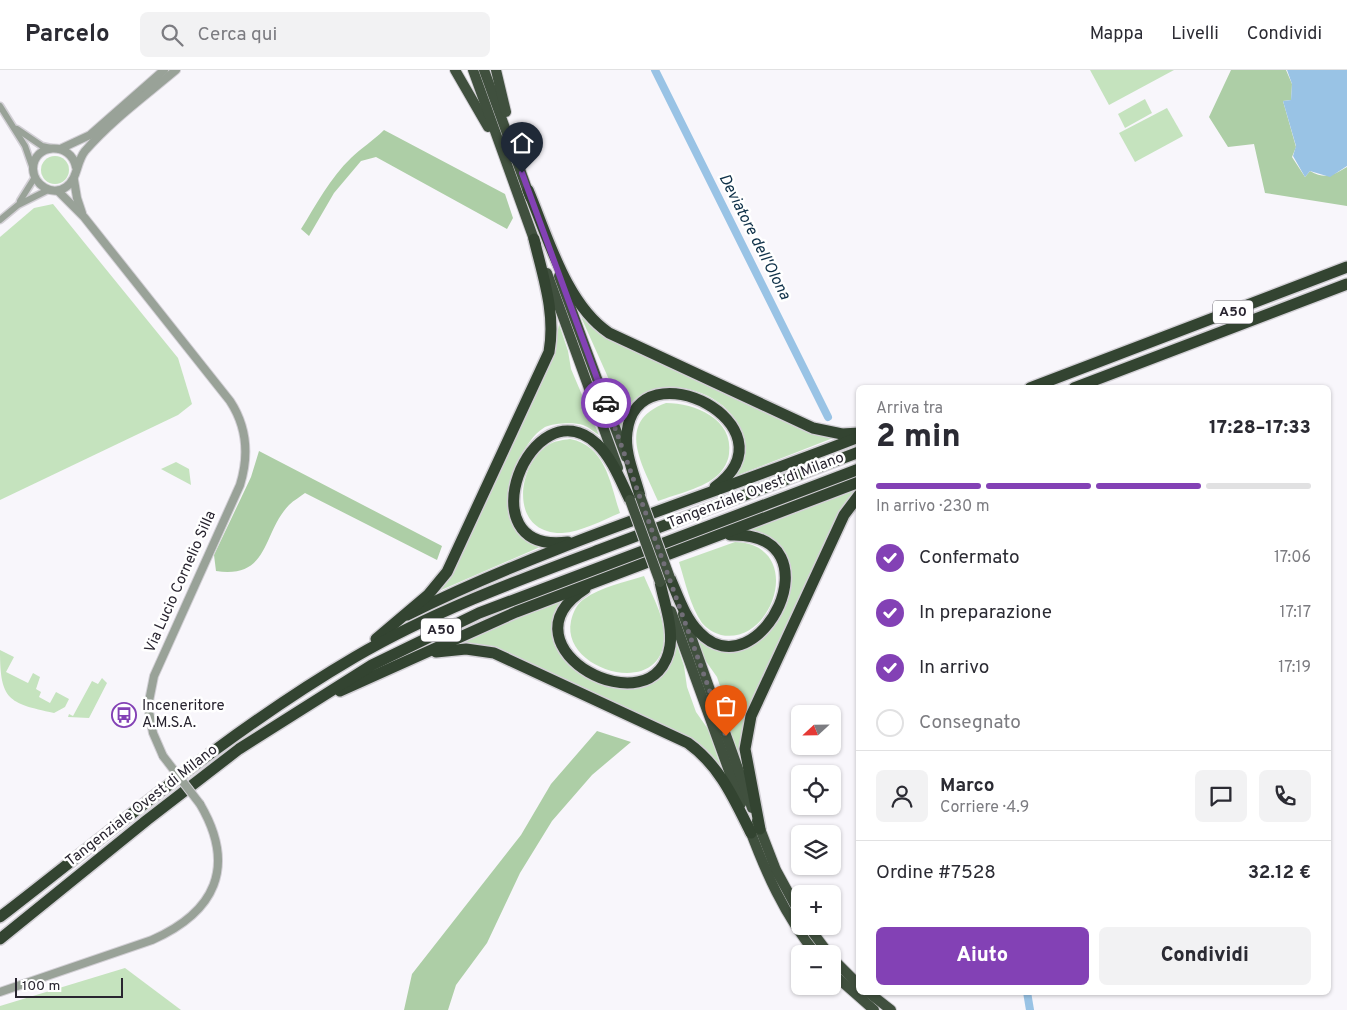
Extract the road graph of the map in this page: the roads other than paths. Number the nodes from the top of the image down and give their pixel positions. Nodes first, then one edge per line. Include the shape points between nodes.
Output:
1 (164, 70) edge
2 (176, 70) edge
3 (455, 70) edge
4 (473, 70) edge
5 (484, 70) edge
6 (496, 70) edge
7 (0, 106) edge
8 (14, 126) junction
9 (500, 147) junction
10 (56, 148) junction
11 (76, 168) junction
12 (34, 173) junction
13 (522, 173) junction
14 (74, 180) junction
15 (48, 190) junction
16 (528, 190) junction
17 (58, 191) junction
18 (18, 205) junction
19 (84, 217) junction
20 (0, 220) edge
21 (534, 239) junction
22 (1347, 267) edge
23 (1347, 284) edge
24 (1038, 385) edge
25 (1082, 385) edge
26 (856, 435) edge
27 (856, 436) edge
28 (856, 453) edge
29 (856, 470) edge
30 (856, 483) edge
31 (705, 494) junction
32 (635, 498) junction
33 (856, 499) edge
34 (721, 535) junction
35 (577, 541) junction
36 (665, 580) junction
37 (593, 584) junction
38 (406, 614) junction
39 (427, 653) junction
40 (356, 656) junction
41 (306, 705) junction
42 (756, 831) junction
43 (791, 898) edge
44 (0, 917) edge
45 (0, 939) edge
46 (810, 945) edge
47 (841, 967) edge
48 (841, 981) edge
49 (856, 982) edge
50 (0, 992) edge
51 (856, 994) edge
52 (857, 995) edge
53 (872, 995) edge
54 (874, 1010) edge
55 (891, 1010) edge

1 - 10 street via 90,135
2 - 11 street, Via Lucio Cornelio Silla via 104,132 80,157
3 - 9 highway
4 - 9 highway
5 - 13 highway
6 - 13 highway
7 - 8 street
8 - 10 street via 42,146
8 - 12 street
9 - 21 highway
10 - 11 street via 70,154
10 - 12 street via 37,157
11 - 14 street, Via Lucio Cornelio Silla
12 - 15 street via 40,185
12 - 18 street
13 - 16 highway
14 - 17 street
14 - 19 street, Via Lucio Cornelio Silla
15 - 17 street
15 - 18 street
16 - 26 highway via 566,280 578,302 598,326 813,428
16 - 32 highway
17 - 19 street, Via Lucio Cornelio Silla
18 - 20 street
19 - 50 street, Via Lucio Cornelio Silla, bridge via 230,401 237,411 244,434 246,460 240,486 166,647 149,693 150,721 163,756 208,819 217,850 217,866 210,894 203,906 181,925 152,940
21 - 32 highway
21 - 38 highway via 551,314 552,337 548,352 456,556 438,586
22 - 24 highway, A50
23 - 25 highway, A50
27 - 31 highway
28 - 40 highway, Tangenziale Ovest di Milano / A50 via 488,593 420,622
29 - 41 highway, Tangenziale Ovest di Milano / A50 via 478,613 372,665
30 - 34 highway
31 - 32 highway via 734,467 739,449 736,434 728,420 706,402 665,393 642,403 635,411 627,432
31 - 35 highway
32 - 35 highway via 596,442 572,432 556,433 541,441 532,449 519,472 513,494 516,517 522,527 539,540
32 - 36 highway, bridge
33 - 42 highway via 844,515 751,716 745,749
34 - 36 highway via 741,534 764,540 783,562 783,594 775,615 759,634 740,645 727,646 706,638
34 - 37 highway
35 - 38 highway
36 - 37 highway via 671,635 667,656 649,678 630,683 606,680 586,671 570,658 560,641 558,630 562,612 574,597
36 - 42 highway
37 - 39 highway via 516,612
38 - 40 highway
39 - 41 highway
39 - 42 highway via 466,649 494,653 688,743 720,773
40 - 44 highway, Tangenziale Ovest di Milano / A50 via 236,733
41 - 45 highway, Tangenziale Ovest di Milano / A50 via 196,781
42 - 43 highway
42 - 46 highway via 770,882
47 - 49 highway
48 - 51 highway
52 - 54 highway
53 - 55 highway

